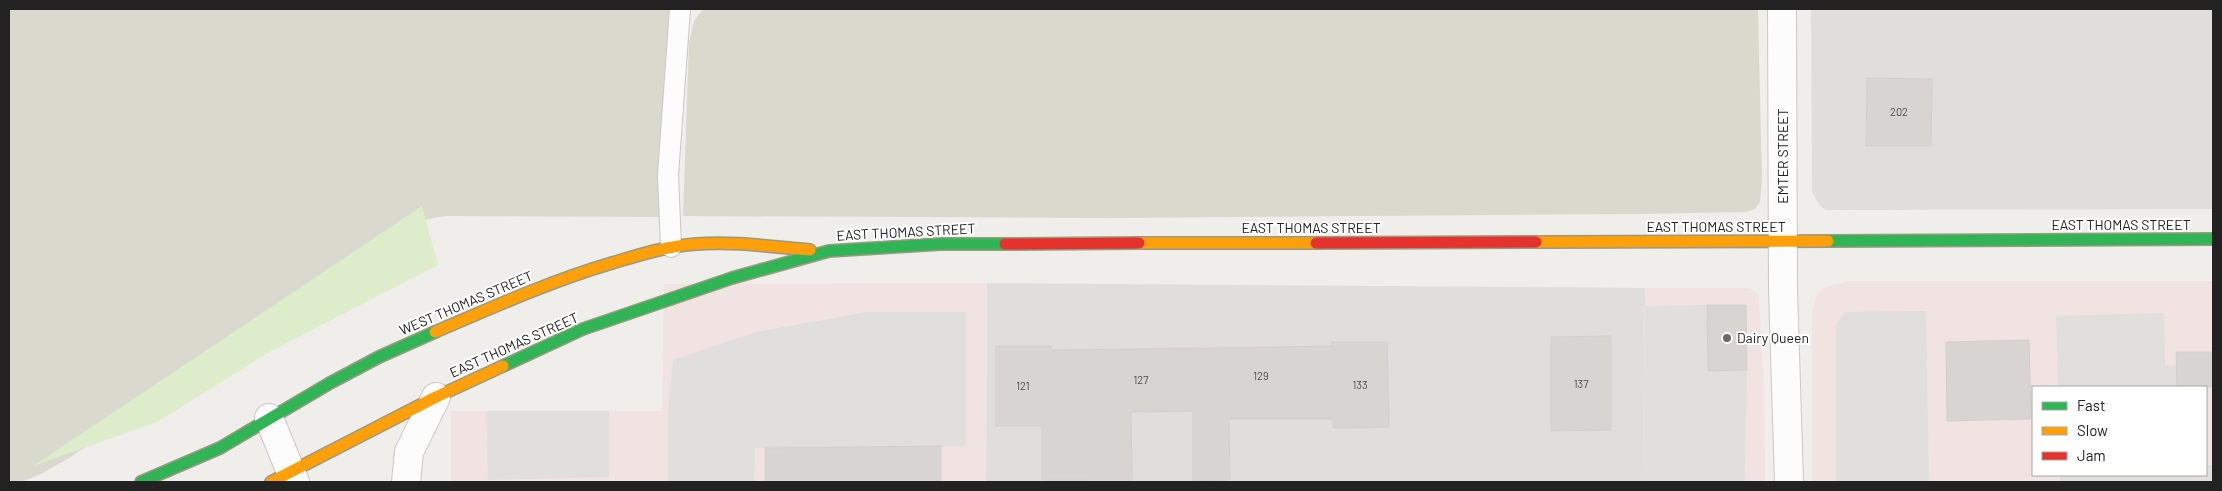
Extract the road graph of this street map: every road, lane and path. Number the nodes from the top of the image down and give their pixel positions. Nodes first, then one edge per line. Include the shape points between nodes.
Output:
1 (680, 9) edge
2 (1782, 9) edge
3 (2213, 239) edge
4 (1783, 242) junction
5 (671, 247) junction
6 (829, 251) junction
7 (436, 397) junction
8 (269, 418) junction
9 (285, 479) edge
10 (142, 482) edge
11 (406, 482) edge
12 (1789, 482) edge

1 - 5 lane via 668,175
2 - 4 street, EMTER STREET
3 - 4 main road, EAST THOMAS STREET
4 - 6 main road, EAST THOMAS STREET via 941,244
4 - 12 street, EMTER STREET
5 - 6 main road, WEST THOMAS STREET via 717,244
5 - 8 main road, WEST THOMAS STREET via 587,270 462,319 364,364
6 - 7 main road, EAST THOMAS STREET via 732,278 583,330
7 - 9 main road
7 - 11 street via 409,452
8 - 9 street
8 - 10 main road, WEST THOMAS STREET via 220,448

